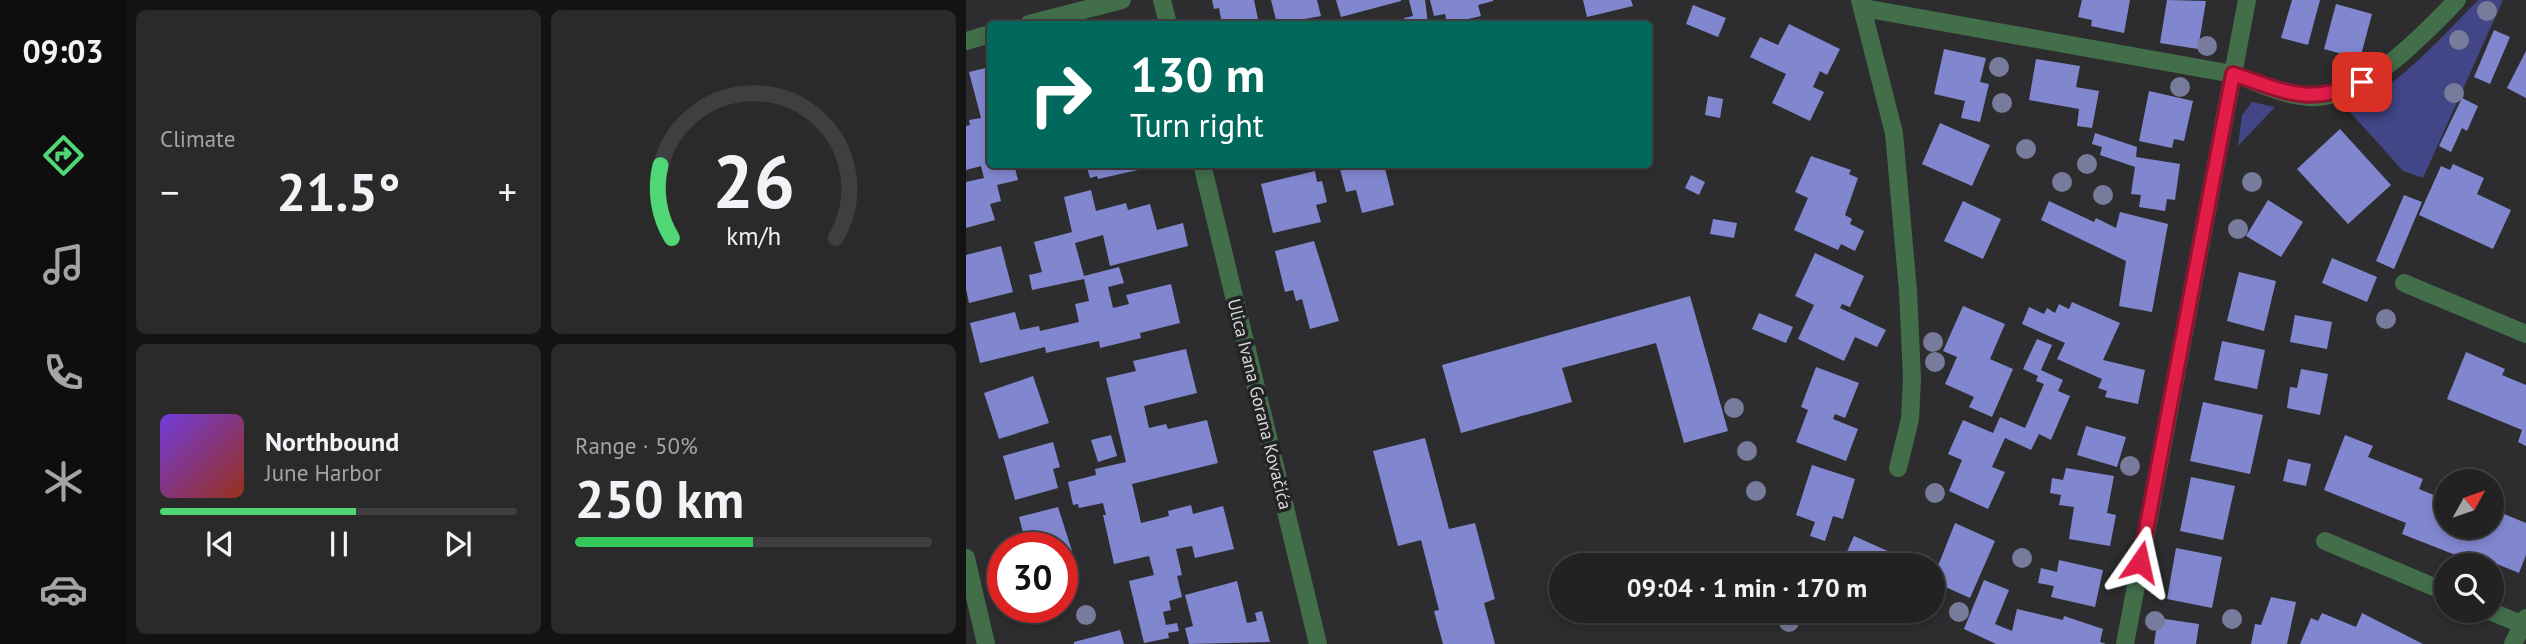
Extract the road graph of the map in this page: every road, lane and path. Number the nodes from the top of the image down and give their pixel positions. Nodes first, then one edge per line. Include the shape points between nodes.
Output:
1 (1122, 0) edge
2 (1162, 0) edge
3 (2247, 0) edge
4 (2457, 0) edge
5 (1862, 4) edge
6 (1040, 21) edge
7 (1167, 21) edge
8 (987, 35) edge
9 (966, 41) edge
10 (2233, 74) junction
11 (1203, 168) edge
12 (2404, 283) dead end
13 (2526, 334) edge
14 (1898, 468) dead end
15 (2325, 541) dead end
16 (966, 558) edge
17 (2434, 587) edge
18 (2504, 615) edge
19 (2524, 621) edge
20 (986, 644) edge
21 (1318, 644) edge
22 (2125, 644) edge
23 (2513, 644) edge

1 - 6 street
2 - 7 street
3 - 10 street
4 - 10 street via 2384,68 2341,91 2317,97 2292,94
5 - 10 street
5 - 14 street via 1894,133 1908,291 1910,419
8 - 9 street
10 - 22 street
11 - 21 street, Ulica Ivana Gorana Kovačića
12 - 13 street
15 - 17 street
16 - 20 street
18 - 19 street
19 - 23 street

